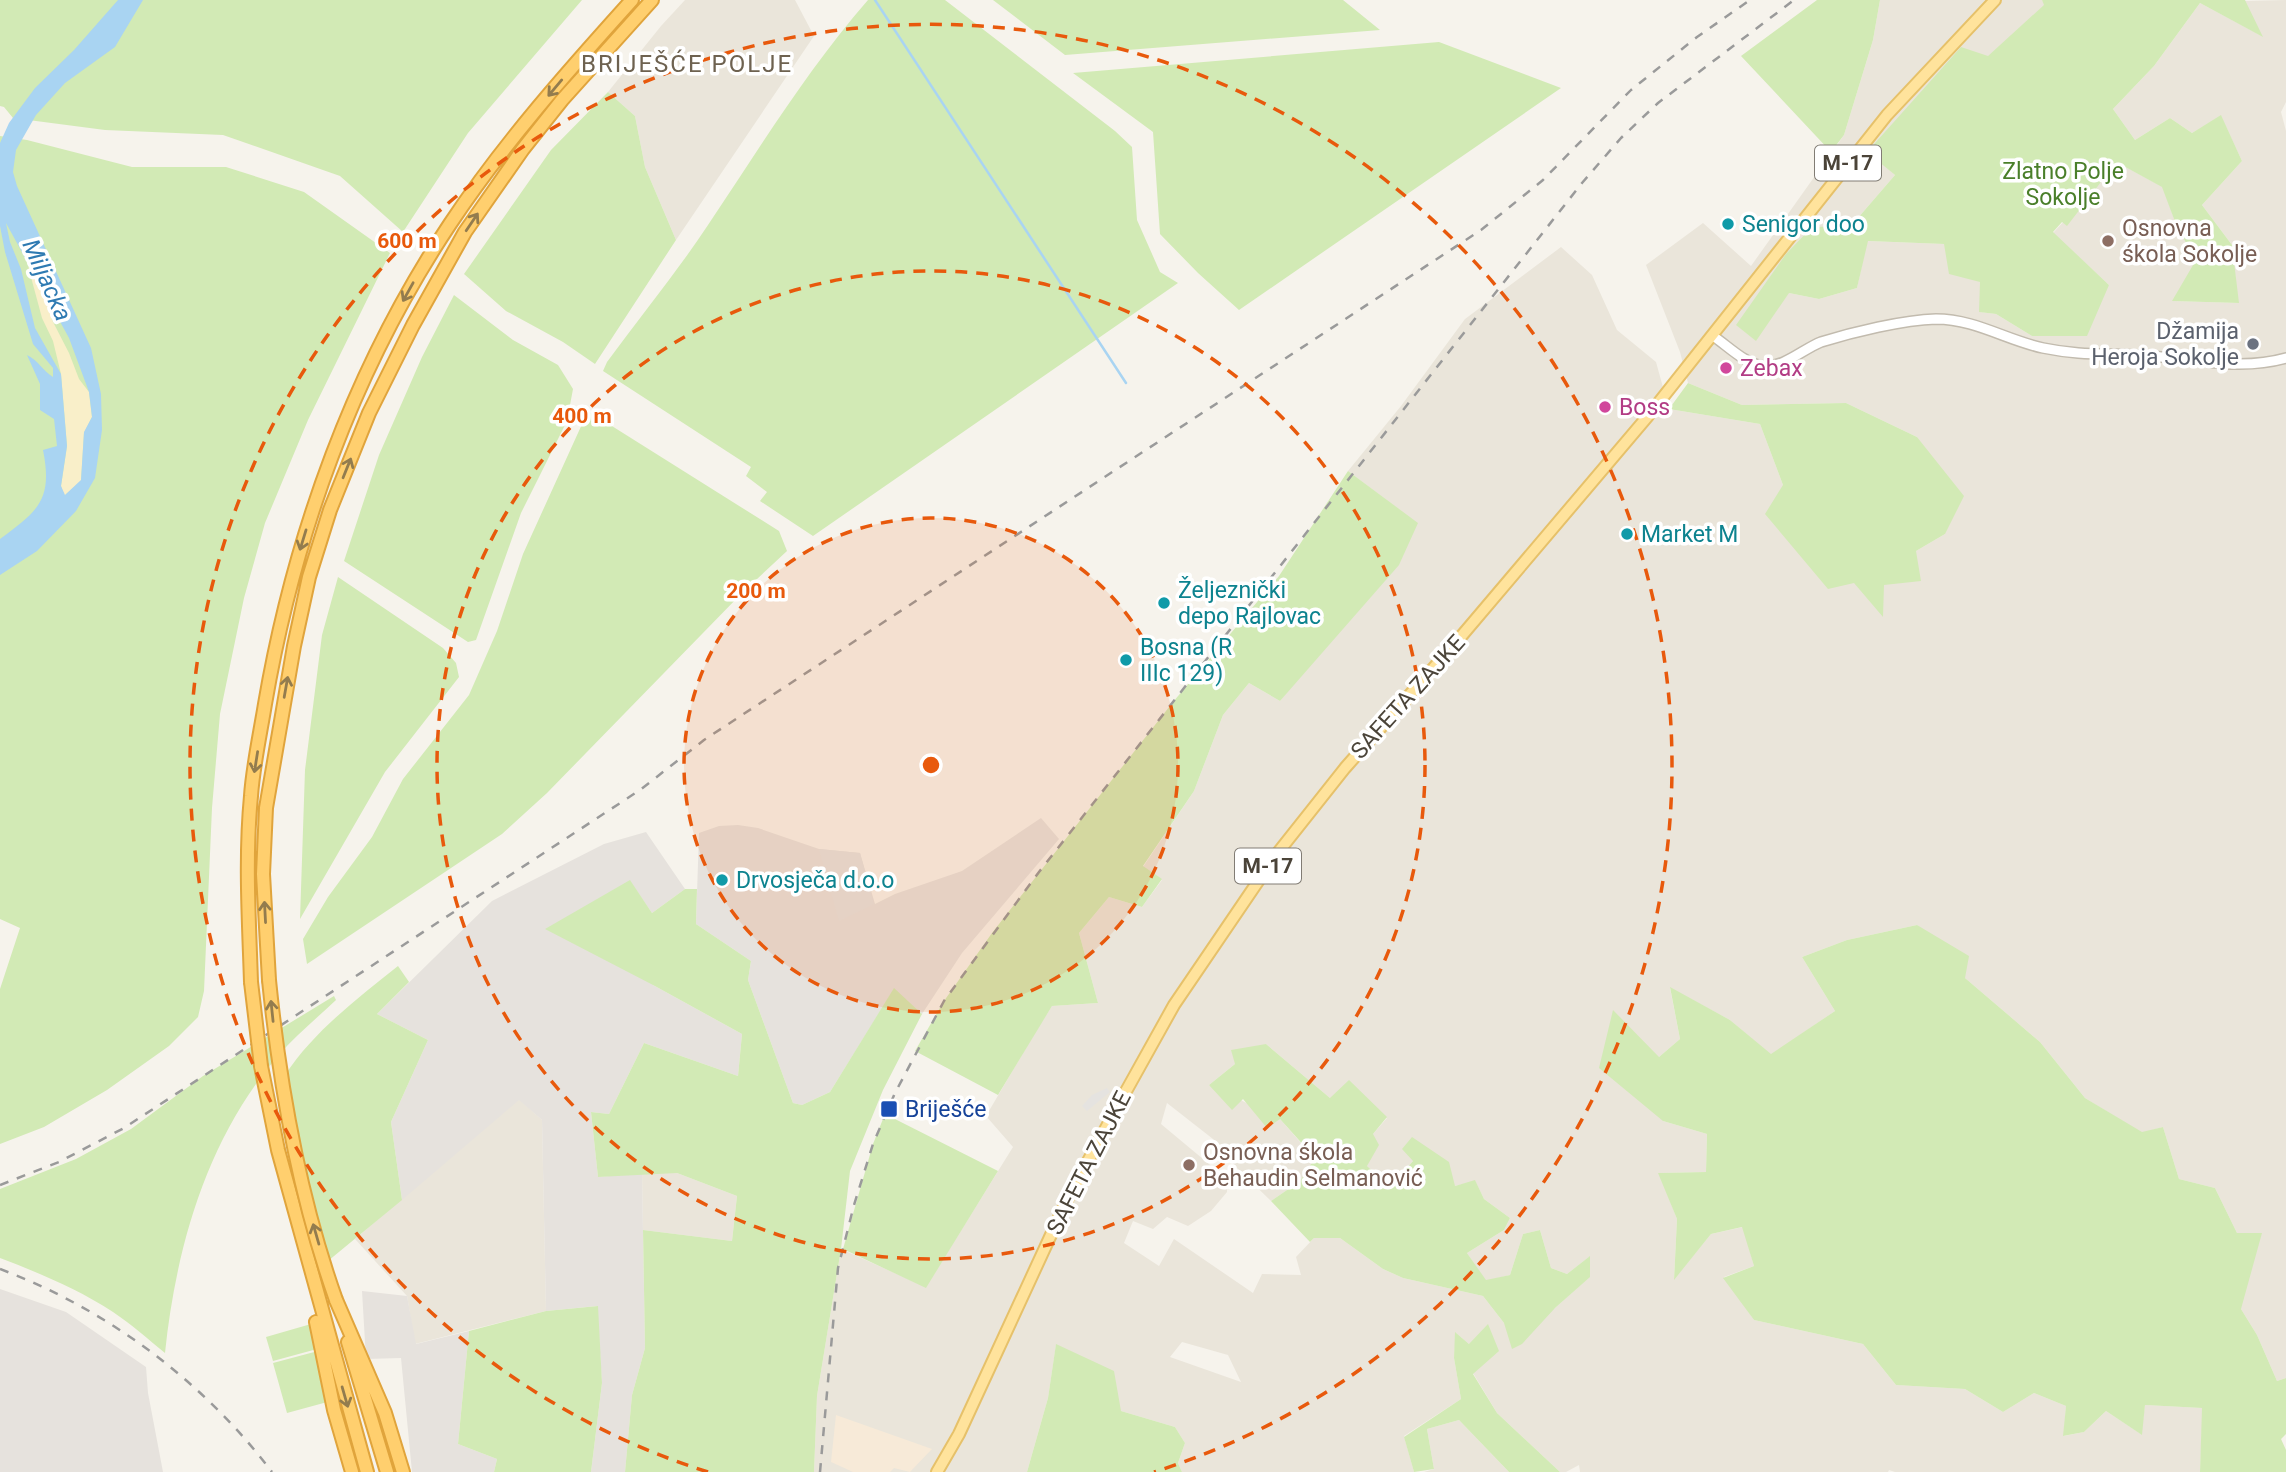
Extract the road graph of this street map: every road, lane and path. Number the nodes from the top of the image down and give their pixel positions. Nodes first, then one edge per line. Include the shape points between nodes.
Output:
1 (632, 0) edge
2 (652, 0) edge
3 (1995, 0) edge
4 (1713, 336) junction
5 (2286, 358) edge
6 (266, 1093) junction
7 (336, 1300) junction
8 (352, 1472) edge
9 (367, 1472) edge
10 (387, 1472) edge
11 (403, 1472) edge
12 (937, 1472) edge

1 -> 6 highway, bridge via 501,153 449,224 360,384 303,539 284,610 251,795 247,890 251,982
7 -> 2 highway, bridge via 288,1123 269,981 263,874 266,808 293,646 330,510 374,402 413,325 465,232 538,130
3 - 4 main road, SAFETA ZAJKE / M-17 via 1887,115
4 - 5 street via 1766,366 1833,339 1938,319 1979,325 2046,349 2100,356 2246,365
4 - 12 main road, SAFETA ZAJKE / M-17 via 1568,512 1345,768 1249,893 1174,1005 1120,1101
6 - 8 highway via 270,1142
6 -> 9 highway
7 - 10 highway
7 - 11 highway via 385,1413

